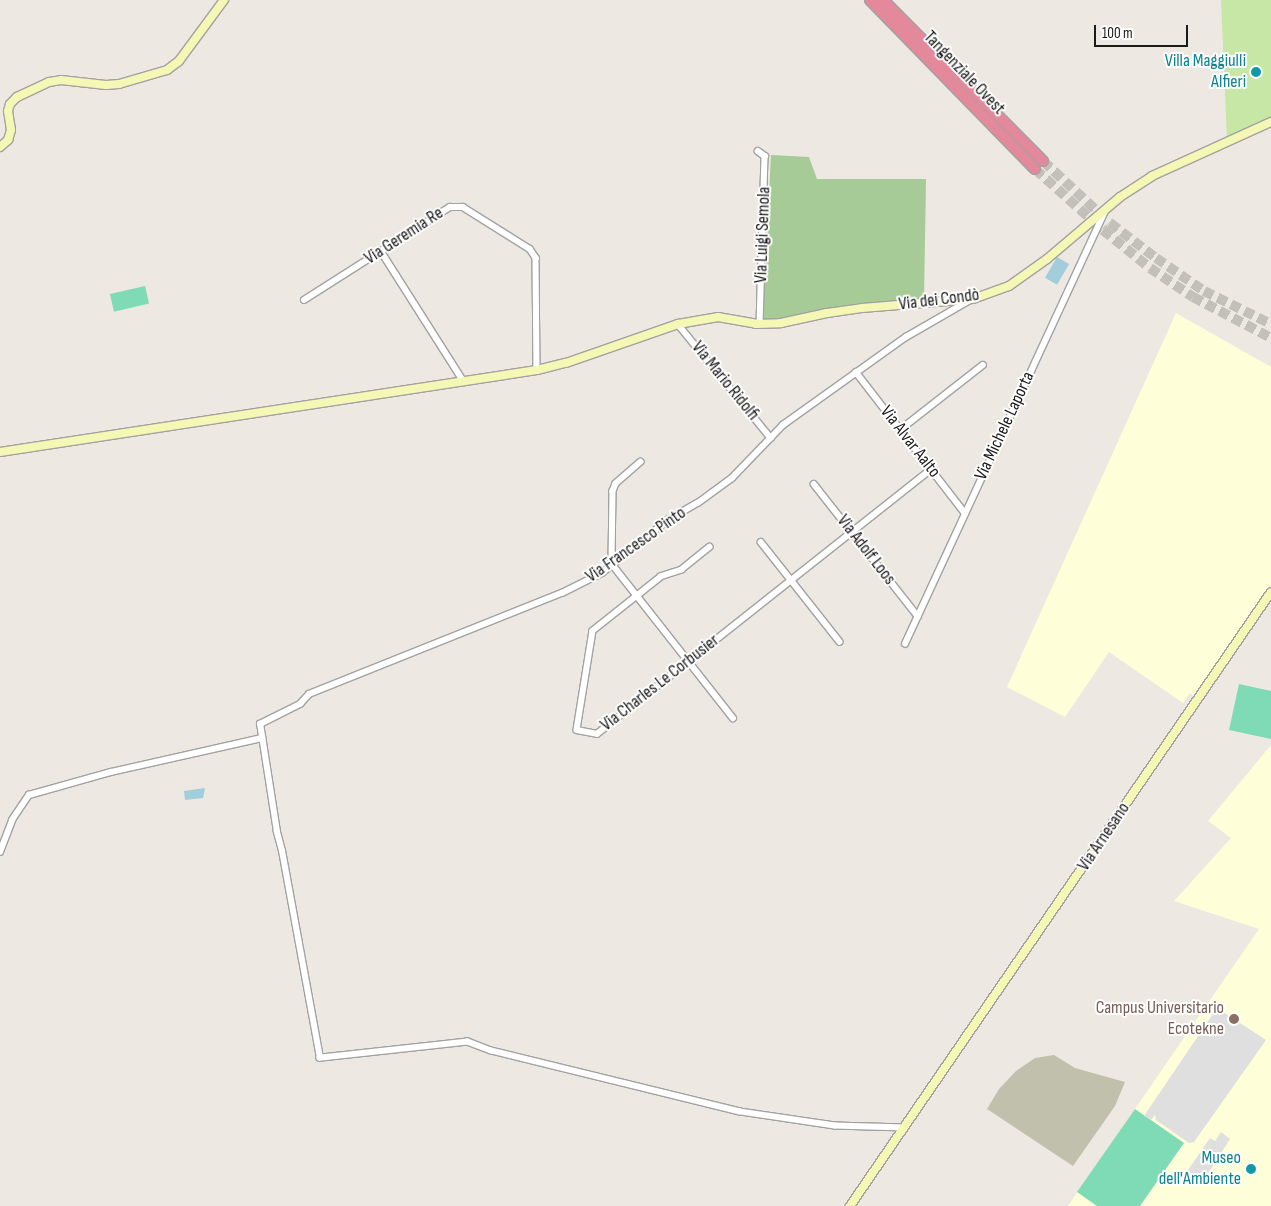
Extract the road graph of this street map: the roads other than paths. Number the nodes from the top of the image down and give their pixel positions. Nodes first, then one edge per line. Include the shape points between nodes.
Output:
1 (224, 0) edge
2 (870, 0) edge
3 (883, 0) edge
4 (1271, 122) edge
5 (0, 147) edge
6 (758, 151) dead end
7 (1043, 161) tunnel mouth
8 (1035, 169) tunnel mouth
9 (1106, 209) junction
10 (380, 251) junction
11 (973, 299) junction
12 (304, 300) dead end
13 (678, 324) junction
14 (760, 324) junction
15 (983, 365) dead end
16 (537, 370) junction
17 (856, 372) junction
18 (464, 382) junction
19 (900, 430) junction
20 (771, 438) junction
21 (0, 452) edge
22 (641, 462) dead end
23 (930, 468) junction
24 (814, 484) dead end
25 (965, 513) junction
26 (851, 532) junction
27 (761, 542) dead end
28 (710, 547) dead end
29 (612, 564) junction
30 (790, 580) junction
31 (1271, 592) edge
32 (636, 596) junction
33 (918, 616) junction
34 (840, 642) dead end
35 (905, 644) dead end
36 (688, 661) junction
37 (733, 718) dead end
38 (262, 738) junction
39 (0, 852) edge
40 (905, 1128) junction
41 (850, 1206) edge

1 - 5 street via 179,61 167,70 119,84 49,82 17,97 8,110 11,130 8,140
2 - 8 highway, Tangenziale Ovest
3 - 7 highway, Tangenziale Ovest
4 - 9 street, Via dei Condò via 1152,176
6 - 14 street, Via Luigi Semola via 765,156
9 - 11 street, Via dei Condò via 1010,286
9 - 25 street, Via Michele Laporta
10 - 12 street, Via Geremia Re
10 - 16 street, Via Geremia Re via 450,207 457,206 530,250 536,258
10 - 18 street
11 - 14 street, Via dei Condò via 827,312 781,323
11 - 17 street, Via Francesco Pinto via 906,337
13 - 14 street, Via dei Condò via 718,317
13 - 16 street, Via dei Condò
13 - 20 street, Via Mario Ridolfi
15 - 19 street
16 - 18 street, Via dei Condò
17 - 19 street, Via Alvar Aalto
17 - 20 street, Via Francesco Pinto via 783,425
18 - 21 street, Via dei Condò
19 - 23 street, Via Alvar Aalto
20 - 29 street, Via Francesco Pinto via 732,478 668,520
22 - 29 street via 616,484 613,491
23 - 25 street, Via Alvar Aalto
23 - 26 street, Via Charles Le Corbusier
24 - 26 street, Via Adolf Loos
25 - 33 street, Via Michele Laporta
26 - 30 street, Via Charles Le Corbusier
26 - 33 street, Via Adolf Loos
27 - 30 street
28 - 32 street, Via Charles Le Corbusier via 682,570 661,577
29 - 32 street
29 - 38 street, Via Francesco Pinto via 602,573 562,593 309,694 300,704 260,724
30 - 34 street
30 - 36 street, Via Charles Le Corbusier
31 - 40 street, Via Arnesano
32 - 36 street
32 - 36 street, Via Charles Le Corbusier via 593,631 577,730 597,734
33 - 35 street, Via Michele Laporta
36 - 37 street
38 - 39 street via 28,795 12,820
38 - 40 street via 320,1058 468,1042 491,1051 740,1112 834,1126
40 - 41 street, Via Arnesano

